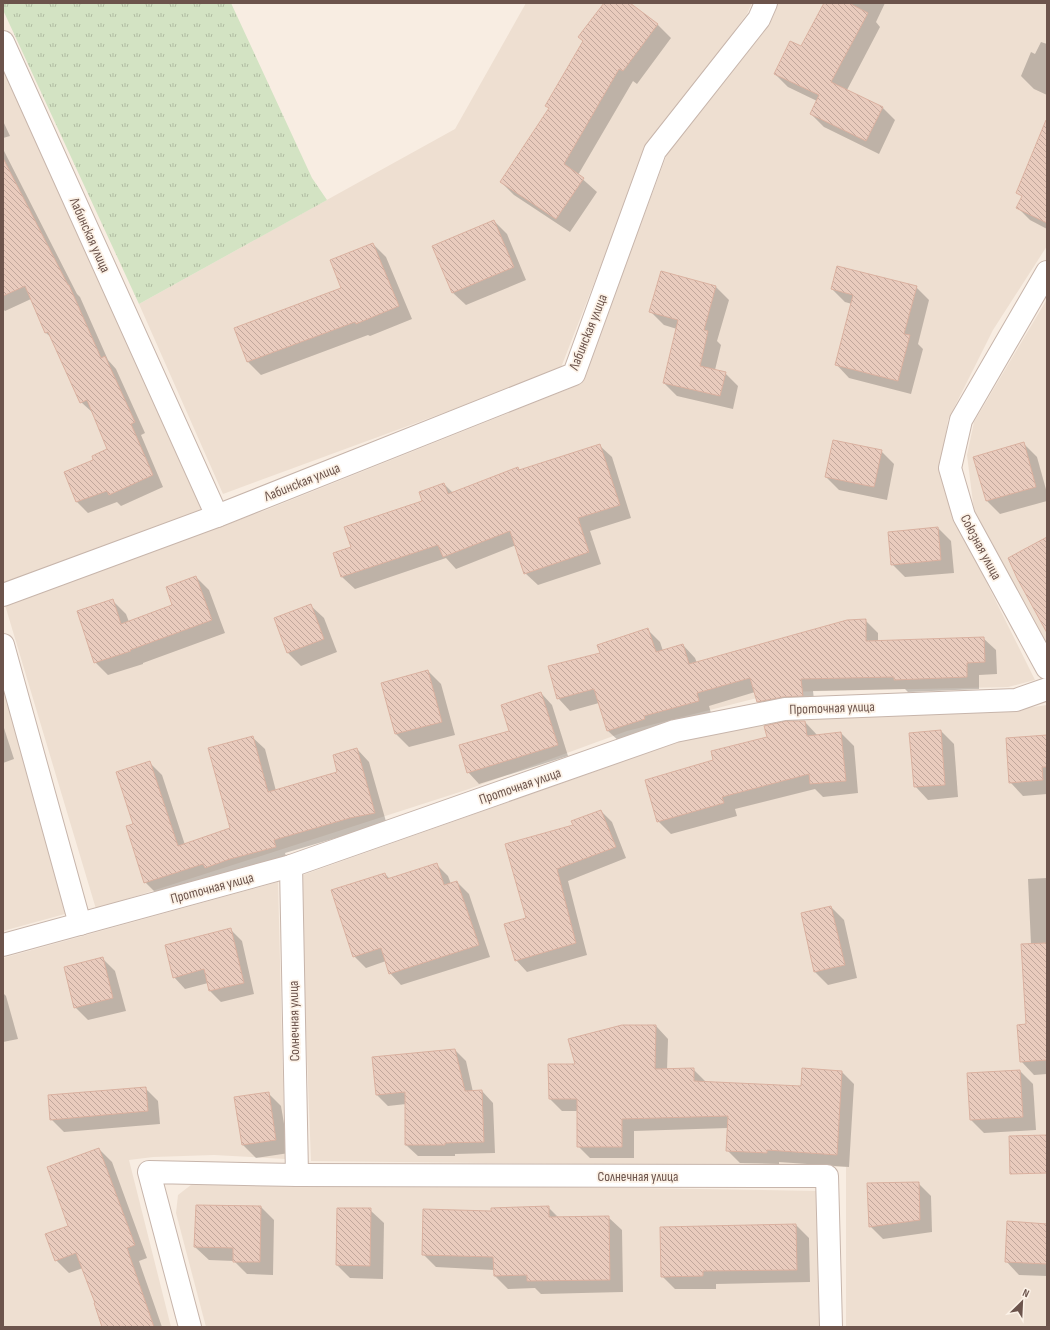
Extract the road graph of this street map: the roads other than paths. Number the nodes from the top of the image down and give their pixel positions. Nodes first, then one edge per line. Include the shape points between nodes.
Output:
1 (766, 3) edge
2 (3, 42) edge
3 (1047, 272) edge
4 (217, 516) junction
5 (3, 595) edge
6 (3, 645) edge
7 (1047, 668) edge
8 (1047, 689) edge
9 (292, 866) junction
10 (80, 924) junction
11 (3, 945) edge
12 (298, 1175) junction
13 (190, 1327) edge
14 (831, 1327) edge

1 - 4 street, Лабинская улица via 759,19 655,151 574,374
2 - 4 street, Лабинская улица
3 - 7 street, Союзная улица via 961,420 950,468 964,516
4 - 5 street, Лабинская улица
6 - 10 street
8 - 9 street, Проточная улица via 1016,700 785,709 675,731
9 - 10 street, Проточная улица
9 - 12 street, Солнечная улица
10 - 11 street, Проточная улица
12 - 13 street, Солнечная улица via 149,1172
12 - 14 street, Солнечная улица via 827,1176

